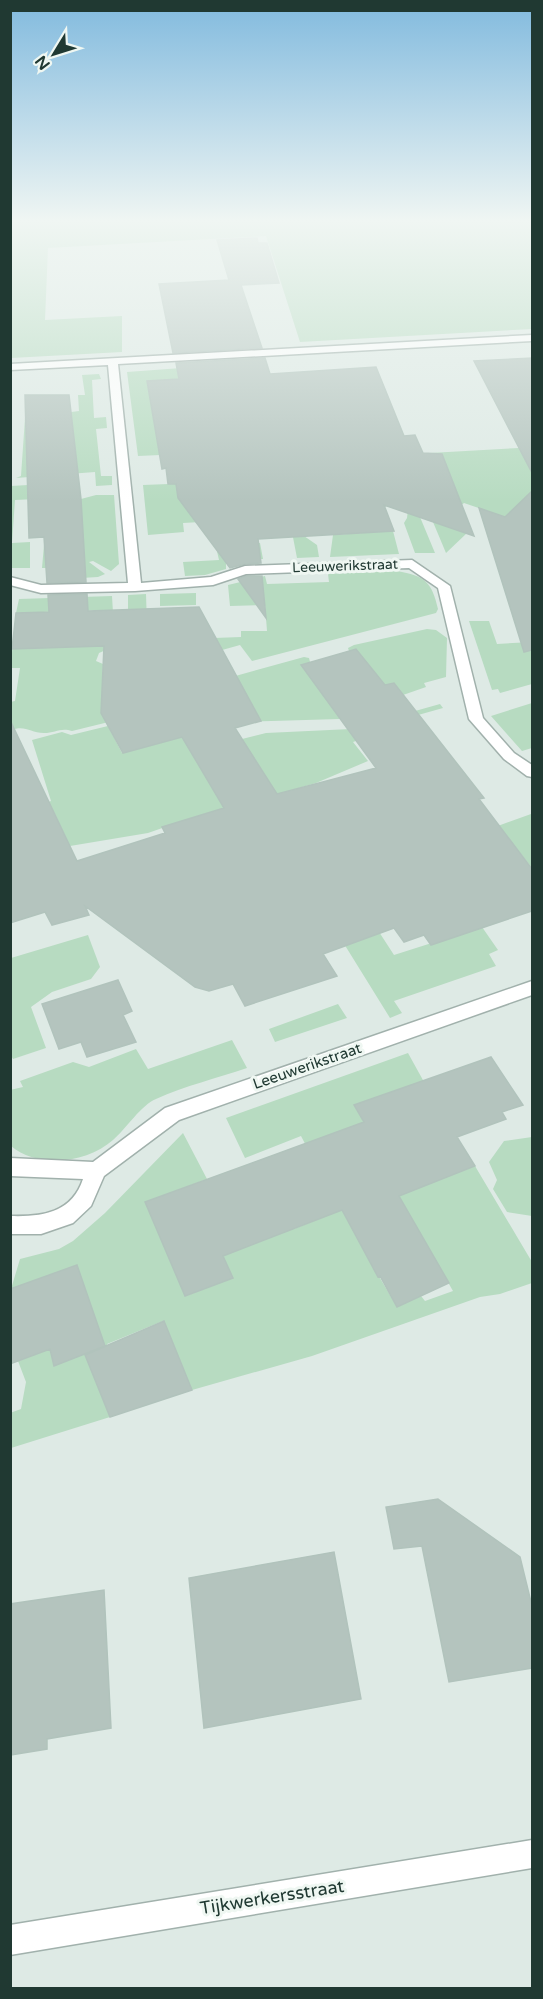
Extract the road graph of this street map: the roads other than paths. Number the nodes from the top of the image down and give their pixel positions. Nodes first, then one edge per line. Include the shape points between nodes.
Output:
1 (532, 338) edge
2 (113, 361) junction
3 (10, 367) edge
4 (10, 581) edge
5 (135, 587) junction
6 (532, 772) edge
7 (532, 988) edge
8 (10, 1167) edge
9 (96, 1171) junction
10 (10, 1225) edge
11 (532, 1854) edge
12 (10, 1940) edge

1 - 2 street
2 - 3 street
2 - 5 street
4 - 5 street, Leeuwerikstraat via 41,590
5 - 6 street, Leeuwerikstraat via 213,580 245,570 412,564 444,586 477,720 509,756
7 - 9 street, Leeuwerikstraat via 172,1114
8 - 9 street
9 - 10 street via 87,1197 67,1215 38,1225
11 - 12 street, Tijkwerkersstraat

